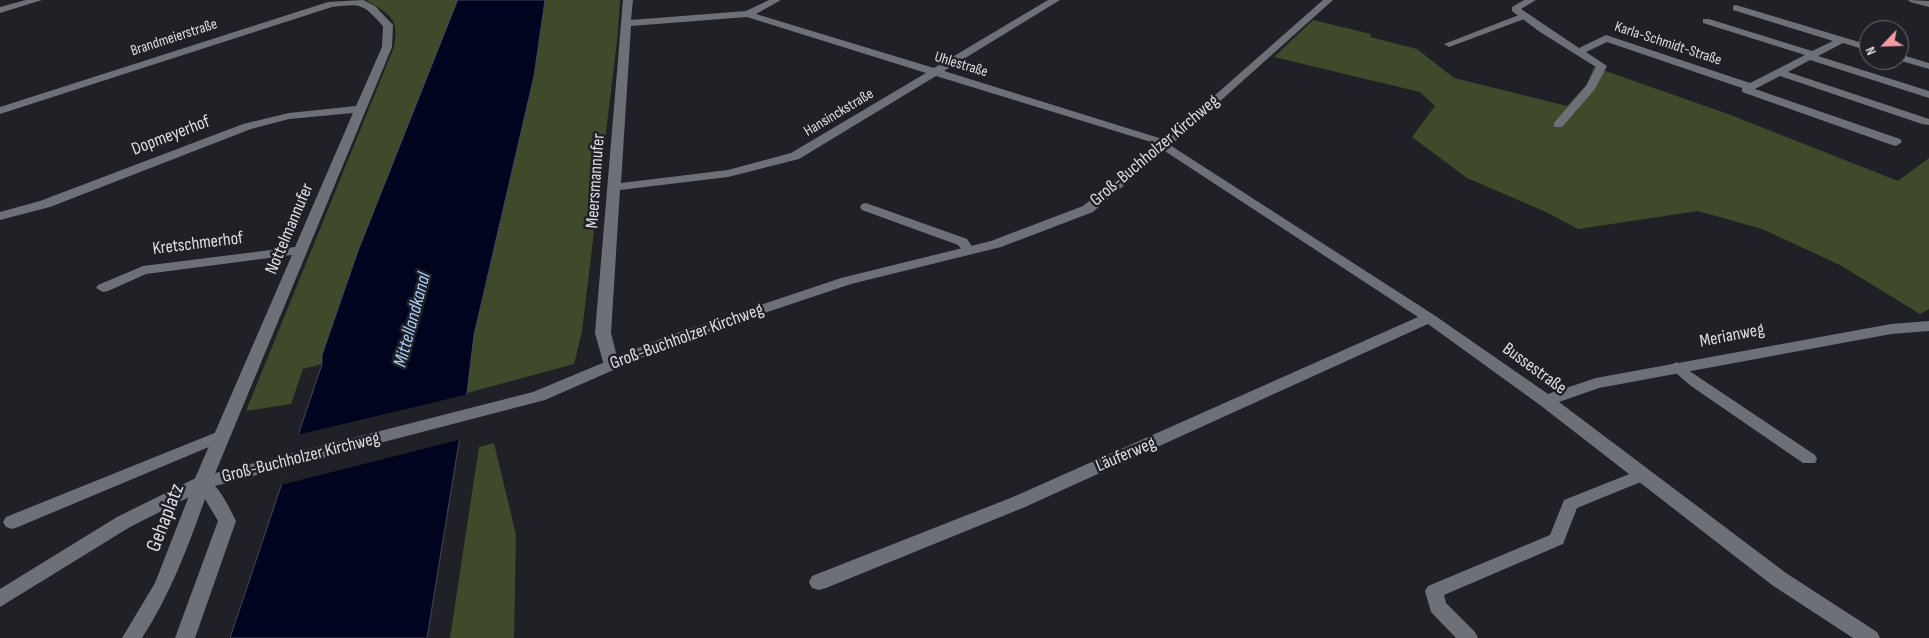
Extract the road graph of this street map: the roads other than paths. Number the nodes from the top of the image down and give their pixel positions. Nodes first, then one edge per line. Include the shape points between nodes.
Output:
1 (37, 0) edge
2 (628, 0) edge
3 (776, 0) edge
4 (1055, 0) edge
5 (1328, 0) edge
6 (1531, 0) edge
7 (1913, 0) edge
8 (358, 1) edge
9 (1929, 4) edge
10 (1736, 8) dead end
11 (0, 10) edge
12 (748, 14) junction
13 (1524, 16) junction
14 (1706, 21) dead end
15 (627, 23) junction
16 (1842, 40) junction
17 (1448, 44) dead end
18 (1859, 45) edge
19 (1578, 52) junction
20 (1812, 56) junction
21 (1909, 60) edge
22 (1929, 66) edge
23 (935, 73) junction
24 (1780, 73) junction
25 (1751, 88) junction
26 (1929, 95) edge
27 (360, 109) junction
28 (0, 111) edge
29 (1926, 122) dead end
30 (1558, 124) dead end
31 (1896, 142) dead end
32 (1164, 145) junction
33 (614, 187) junction
34 (866, 207) dead end
35 (0, 216) edge
36 (302, 250) junction
37 (969, 251) junction
38 (102, 288) dead end
39 (1429, 318) junction
40 (1929, 326) edge
41 (611, 365) junction
42 (1676, 367) junction
43 (1546, 402) junction
44 (222, 436) junction
45 (1809, 459) dead end
46 (1642, 475) junction
47 (202, 483) junction
48 (12, 522) dead end
49 (819, 582) dead end
50 (0, 599) edge
51 (1860, 635) edge
52 (132, 638) edge
53 (185, 638) edge
54 (1468, 638) edge

1 - 11 street
2 - 15 street, Meersmannufer
3 - 12 street
4 - 23 street, Hansinckstraße
5 - 32 street, Groß-Buchholzer Kirchweg
6 - 13 street via 1515,9
7 - 9 street
8 - 27 street, Nottelmannufer via 372,8 388,24 389,33 387,47
8 - 28 street, Brandmeierstraße via 317,7
10 - 16 street
12 - 15 street
12 - 23 street, Uhlestraße
13 - 17 lane
13 - 19 street
14 - 20 street, Karla-Schmidt-Straße
15 - 33 street, Meersmannufer
16 - 18 street
16 - 20 street
19 - 25 street, Karla-Schmidt-Straße via 1606,38
19 - 30 street via 1602,66 1591,87
20 - 24 street
20 - 26 street, Karla-Schmidt-Straße
21 - 22 street
23 - 32 street, Uhlestraße
23 - 33 street, Hansinckstraße via 830,138 765,168
24 - 25 street
24 - 29 street
25 - 31 street, Karla-Schmidt-Straße via 1746,90
27 - 35 street, Dopmeyerhof via 289,116 247,126 44,204
27 - 36 street, Nottelmannufer
32 - 37 street, Groß-Buchholzer Kirchweg via 1088,209
32 - 39 street, Bussestraße
33 - 41 street, Meersmannufer via 603,333
34 - 37 lane via 962,242
36 - 38 street, Kretschmerhof via 143,270
36 - 44 street, Nottelmannufer
37 - 41 street, Groß-Buchholzer Kirchweg via 846,281 670,340
39 - 43 street, Bussestraße
39 - 49 street, Läuferweg via 1019,502
40 - 42 street, Merianweg via 1891,328
41 - 47 street, Groß-Buchholzer Kirchweg via 539,396 488,411
42 - 43 street, Merianweg via 1596,383
42 - 45 lane
43 - 46 street, Bussestraße
44 - 47 street, Nottelmannufer
44 - 48 lane
46 - 51 street, Bussestraße via 1779,579
46 - 54 lane via 1570,504 1557,539 1434,591 1438,607
47 - 50 street, Groß-Buchholzer Kirchweg via 130,518
47 - 52 lane, Gehaplatz via 179,550 153,605
47 - 53 lane, Gehaplatz via 227,521

